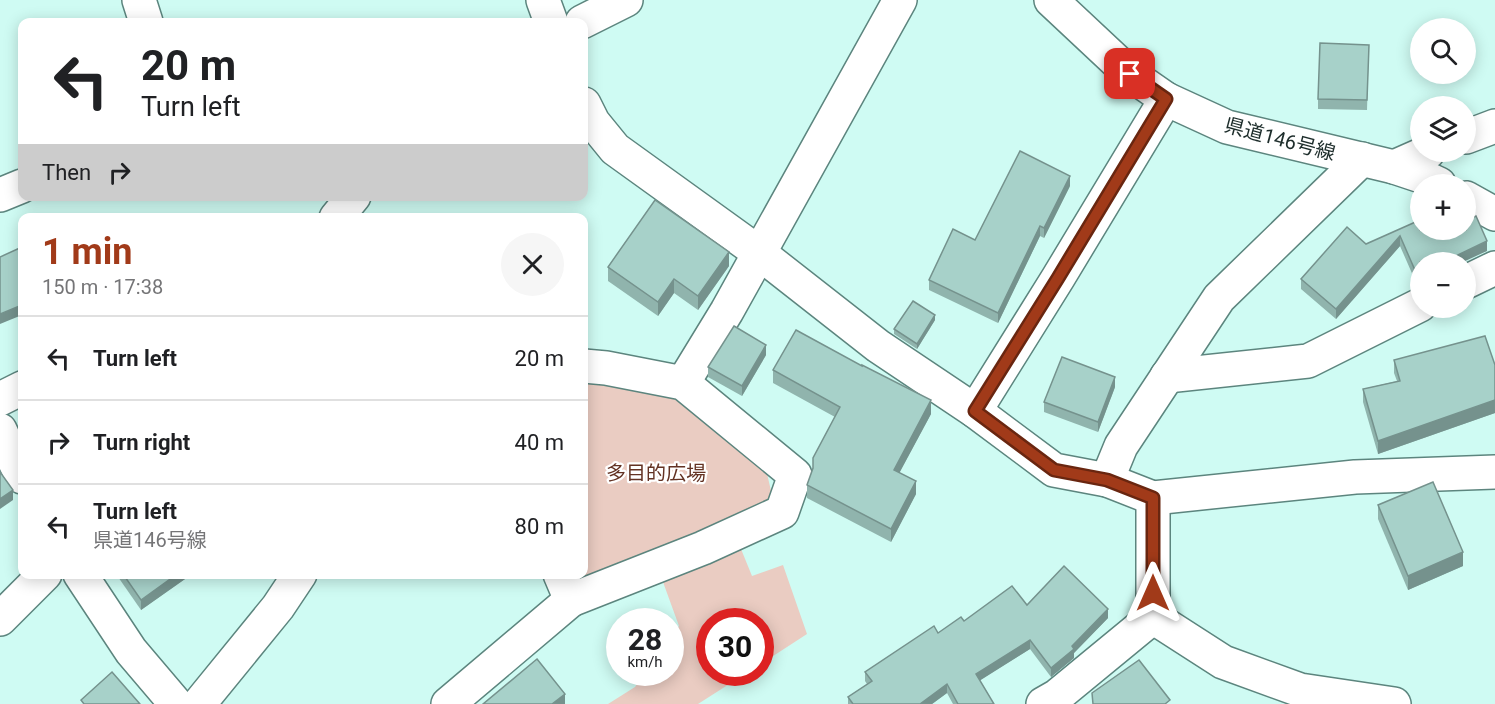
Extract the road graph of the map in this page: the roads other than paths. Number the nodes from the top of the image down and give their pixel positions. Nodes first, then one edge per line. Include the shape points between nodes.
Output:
1 (139, 0) edge
2 (543, 0) edge
3 (626, 0) edge
4 (900, 0) edge
5 (1051, 0) edge
6 (145, 18) edge
7 (550, 18) edge
8 (588, 19) edge
9 (1166, 99) junction
10 (588, 112) edge
11 (1495, 126) edge
12 (1476, 133) edge
13 (1362, 159) junction
14 (1410, 160) edge
15 (1394, 167) junction
16 (1415, 174) edge
17 (18, 188) edge
18 (0, 195) edge
19 (350, 201) edge
20 (1476, 204) edge
21 (340, 213) edge
22 (1495, 214) edge
23 (758, 252) junction
24 (1495, 268) edge
25 (1476, 277) edge
26 (1410, 310) edge
27 (588, 366) edge
28 (1167, 376) junction
29 (683, 383) junction
30 (18, 390) edge
31 (0, 399) edge
32 (975, 411) junction
33 (0, 430) edge
34 (18, 468) edge
35 (1495, 472) edge
36 (1107, 480) junction
37 (1153, 498) junction
38 (40, 579) edge
39 (83, 579) edge
40 (297, 579) edge
41 (566, 587) edge
42 (1153, 617) junction
43 (0, 619) edge
44 (176, 704) edge
45 (199, 704) edge
46 (448, 704) edge
47 (1043, 704) edge
48 (1394, 704) edge

1 - 6 street
2 - 7 street
3 - 8 street
4 - 23 street
5 - 9 street, 県道146号線 via 1130,74
9 - 13 street, 県道146号線 via 1227,127
9 - 32 street
10 - 23 street via 615,149
11 - 12 street
13 - 15 street, 県道146号線
13 - 28 street via 1219,298
14 - 15 street
15 - 16 street, 県道146号線
17 - 18 street
19 - 21 street
20 - 22 street
23 - 29 street
23 - 32 street via 878,345
24 - 25 street
26 - 28 street via 1308,361
27 - 29 street
28 - 36 street via 1121,446
29 - 41 street via 795,475 782,512 703,548
30 - 31 street
32 - 36 street via 1054,470
33 - 34 street
35 - 37 street via 1355,477
36 - 37 street
37 - 42 street
38 - 43 street
39 - 44 street via 131,651
40 - 45 street
41 - 46 street
42 - 47 street
42 - 48 street via 1223,662 1300,690

